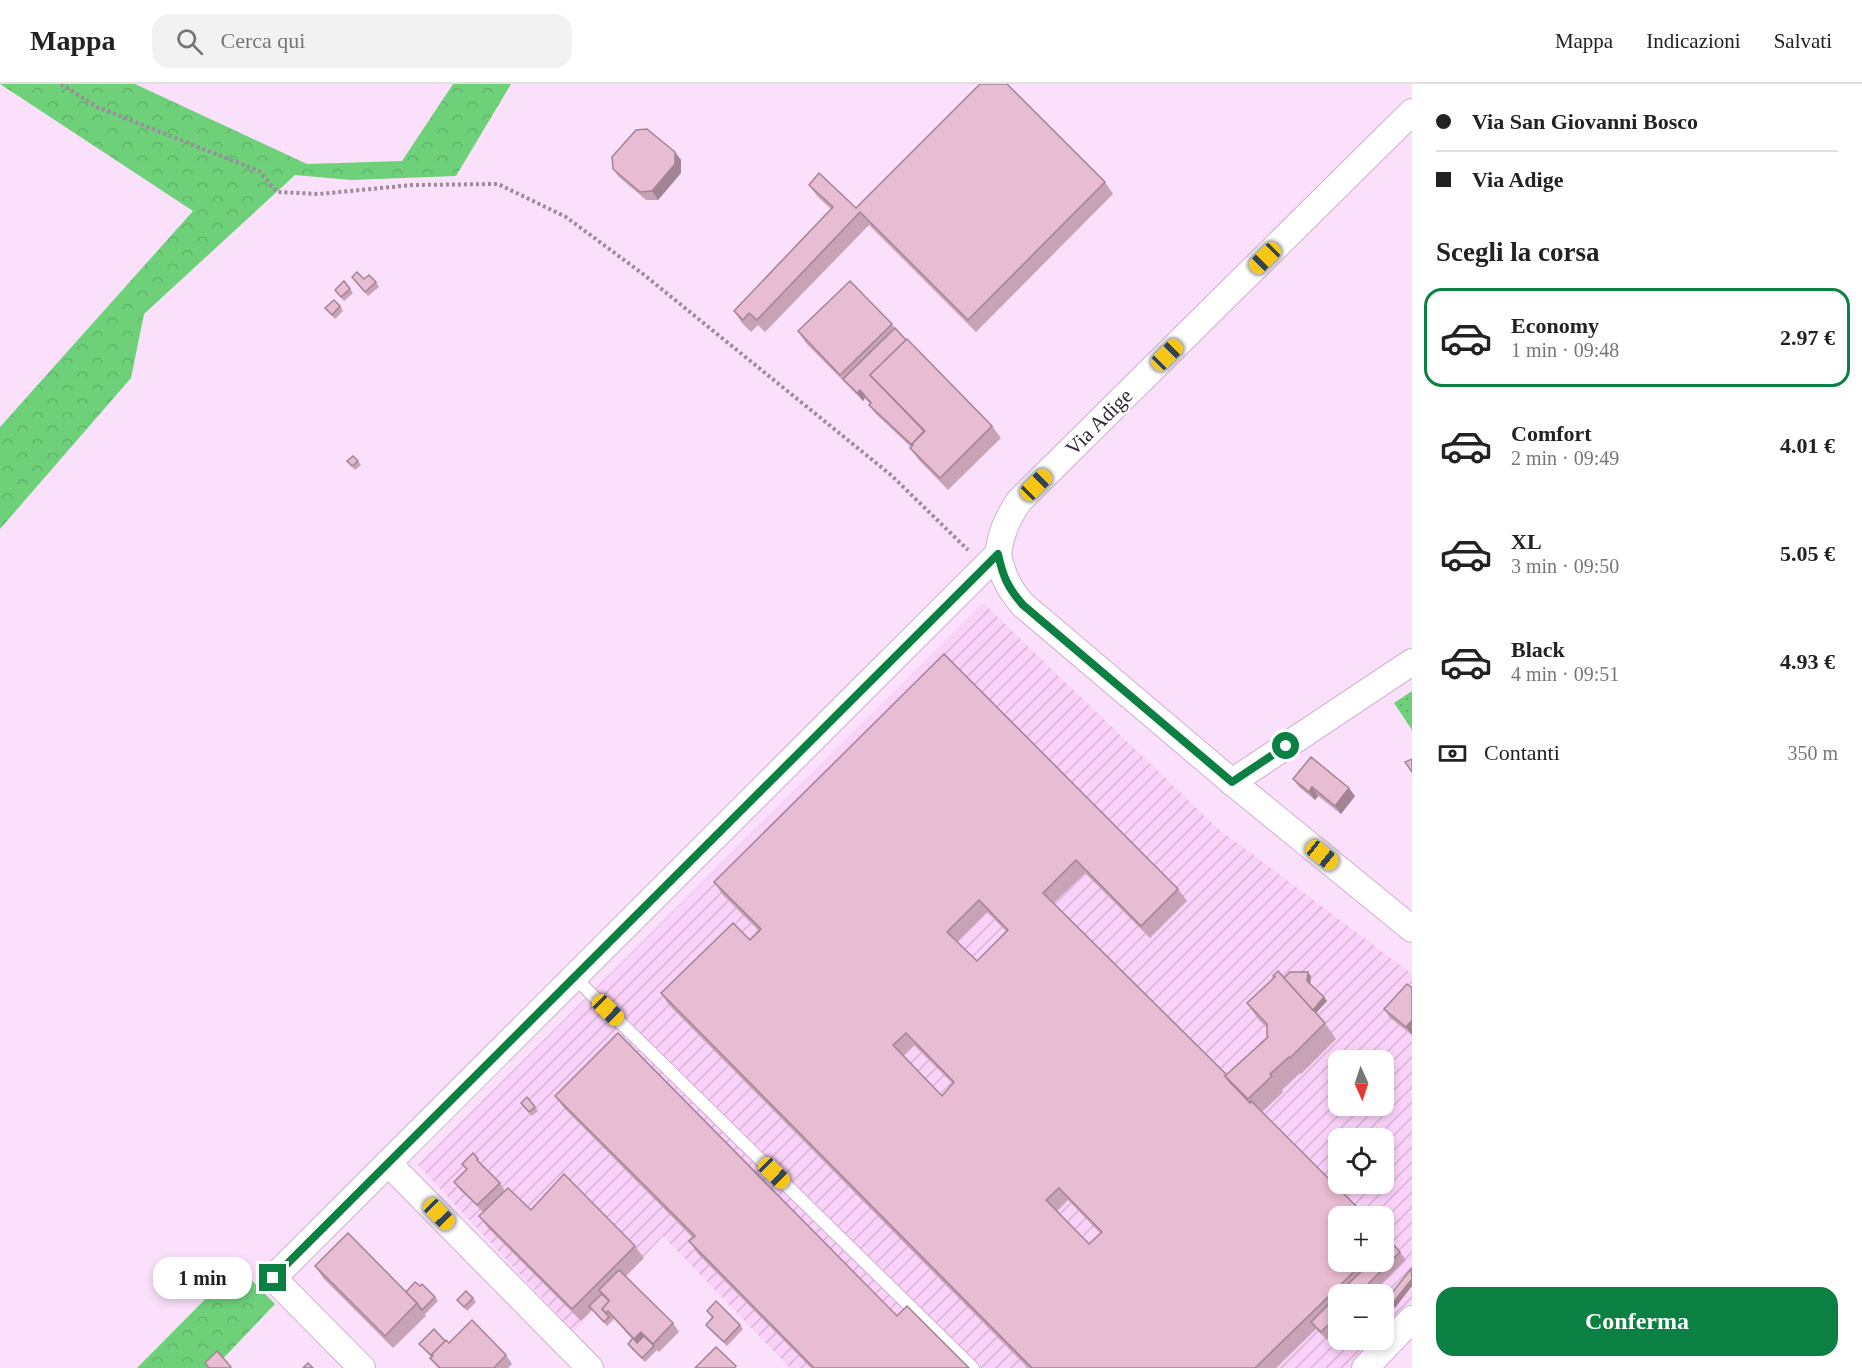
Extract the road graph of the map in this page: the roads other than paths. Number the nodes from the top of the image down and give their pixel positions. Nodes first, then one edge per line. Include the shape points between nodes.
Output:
1 (1412, 112) edge
2 (992, 561) junction
3 (1412, 662) edge
4 (1232, 782) junction
5 (1412, 929) edge
6 (574, 978) junction
7 (388, 1163) junction
8 (1412, 1319) edge
9 (362, 1368) edge
10 (590, 1368) edge
11 (973, 1368) edge
12 (1365, 1368) edge

1 - 2 street, Via Adige via 1019,501 1008,517
2 - 4 street via 1023,605
2 - 6 street
3 - 4 street
4 - 5 street
6 - 7 street
6 - 11 lane
7 - 9 street via 273,1278
7 - 10 street
8 - 12 street

